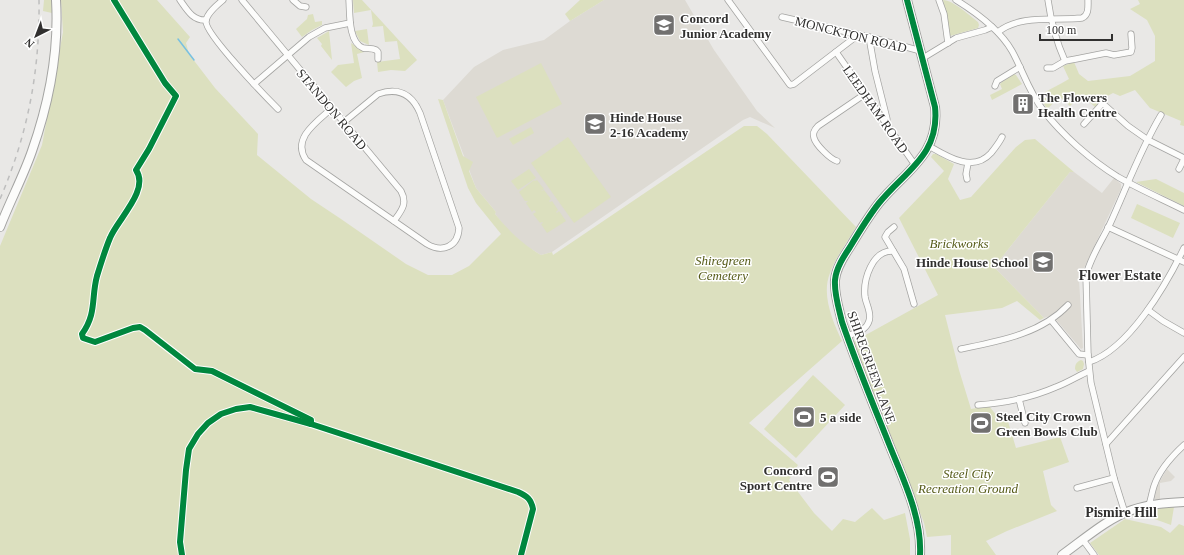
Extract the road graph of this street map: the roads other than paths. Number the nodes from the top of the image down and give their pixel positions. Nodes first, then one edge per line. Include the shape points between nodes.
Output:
1 (56, 0) edge
2 (180, 0) edge
3 (223, 0) edge
4 (242, 0) edge
5 (293, 0) edge
6 (350, 0) edge
7 (728, 0) edge
8 (907, 0) edge
9 (939, 0) edge
10 (956, 0) edge
11 (1048, 0) edge
12 (1088, 0) edge
13 (306, 7) dead end
14 (782, 17) dead end
15 (1051, 19) junction
16 (206, 20) junction
17 (350, 23) junction
18 (992, 27) junction
19 (998, 32) junction
20 (858, 34) junction
21 (1131, 34) dead end
22 (870, 37) junction
23 (948, 42) junction
24 (836, 52) junction
25 (922, 55) junction
26 (287, 56) junction
27 (378, 59) dead end
28 (1066, 61) junction
29 (1020, 67) junction
30 (1047, 68) dead end
31 (254, 84) junction
32 (995, 86) dead end
33 (865, 94) junction
34 (332, 108) junction
35 (278, 109) dead end
36 (1161, 115) dead end
37 (344, 122) junction
38 (886, 124) junction
39 (1084, 124) dead end
40 (1002, 138) dead end
41 (1148, 140) junction
42 (929, 146) junction
43 (1184, 158) edge
44 (837, 161) dead end
45 (968, 162) junction
46 (915, 165) junction
47 (1179, 169) dead end
48 (967, 179) dead end
49 (1127, 182) junction
50 (1184, 210) edge
51 (394, 221) junction
52 (0, 227) edge
53 (894, 227) dead end
54 (1108, 227) junction
55 (1184, 248) edge
56 (893, 251) junction
57 (1181, 260) edge
58 (914, 304) dead end
59 (1068, 305) dead end
60 (1148, 310) junction
61 (1051, 320) junction
62 (1184, 333) edge
63 (847, 336) junction
64 (961, 349) dead end
65 (1088, 355) junction
66 (1184, 357) edge
67 (1089, 362) junction
68 (1089, 371) junction
69 (1019, 399) junction
70 (978, 405) dead end
71 (1025, 423) dead end
72 (1106, 444) junction
73 (1184, 445) edge
74 (1114, 478) junction
75 (1077, 488) dead end
76 (1184, 502) edge
77 (1149, 505) junction
78 (1125, 513) junction
79 (1083, 540) junction
80 (920, 555) edge
81 (1062, 555) edge
82 (1094, 555) edge

1 - 52 street via 57,33 42,116 32,151
2 - 16 street via 193,17 200,21
3 - 16 street
4 - 26 street, STANDON ROAD
5 - 13 street
6 - 17 street
7 - 24 street via 790,85
8 - 25 street, SHIREGREEN LANE
9 - 23 street
10 - 18 street
11 - 15 street
12 - 15 street via 1086,16
14 - 20 street, MONCKTON ROAD
15 - 19 street via 1011,24
15 - 28 street via 1055,37
16 - 31 street via 207,26 224,51
17 - 26 street via 318,31
17 - 27 street via 356,43 364,48 376,50
18 - 19 street
18 - 23 street
19 - 29 street
20 - 22 street, MONCKTON ROAD
20 - 24 street
21 - 28 street via 1131,52 1114,55 1106,53
22 - 25 street, MONCKTON ROAD
22 - 38 street via 875,71 888,119
23 - 25 street via 933,53
24 - 33 street, LEEDHAM ROAD
25 - 42 street, SHIREGREEN LANE via 936,117
26 - 31 street
26 - 34 street, STANDON ROAD
28 - 30 street via 1053,68
29 - 32 street via 998,81
29 - 49 street via 1035,98 1055,124 1100,164
31 - 35 street
33 - 38 street, LEEDHAM ROAD
33 - 44 street via 814,131 815,140 829,157
34 - 37 street, STANDON ROAD
34 - 51 street via 305,134 301,144 304,156
36 - 41 street
37 - 51 street, STANDON ROAD via 401,191 404,205
37 - 51 street via 383,92 401,93 416,104 459,228 458,234 450,246 436,248
38 - 46 street, LEEDHAM ROAD
39 - 41 street via 1101,103
40 - 45 street via 986,158
41 - 43 street
41 - 49 street
42 - 45 street via 953,159
42 - 46 street, SHIREGREEN LANE
43 - 47 street
45 - 48 street
46 - 63 street, SHIREGREEN LANE via 878,204 836,273 838,304
49 - 50 street
49 - 54 street
53 - 56 street via 886,237
54 - 57 street
54 - 65 street via 1088,266 1086,276
55 - 57 street
56 - 58 street via 904,268
56 - 63 street via 889,250 878,257 869,269 865,296 870,315 869,323 864,329
57 - 60 street
59 - 61 street
60 - 62 street
60 - 67 street via 1111,350
61 - 64 street via 1023,334
61 - 65 street via 1079,354
63 - 80 street, SHIREGREEN LANE via 918,520
65 - 67 street
66 - 72 street
67 - 68 street
68 - 69 street via 1055,388
68 - 72 street
69 - 70 street
69 - 71 street
72 - 74 street
73 - 77 street via 1158,478
74 - 75 street
74 - 78 street
76 - 77 street
77 - 78 street
78 - 79 street
79 - 81 street
79 - 82 street

